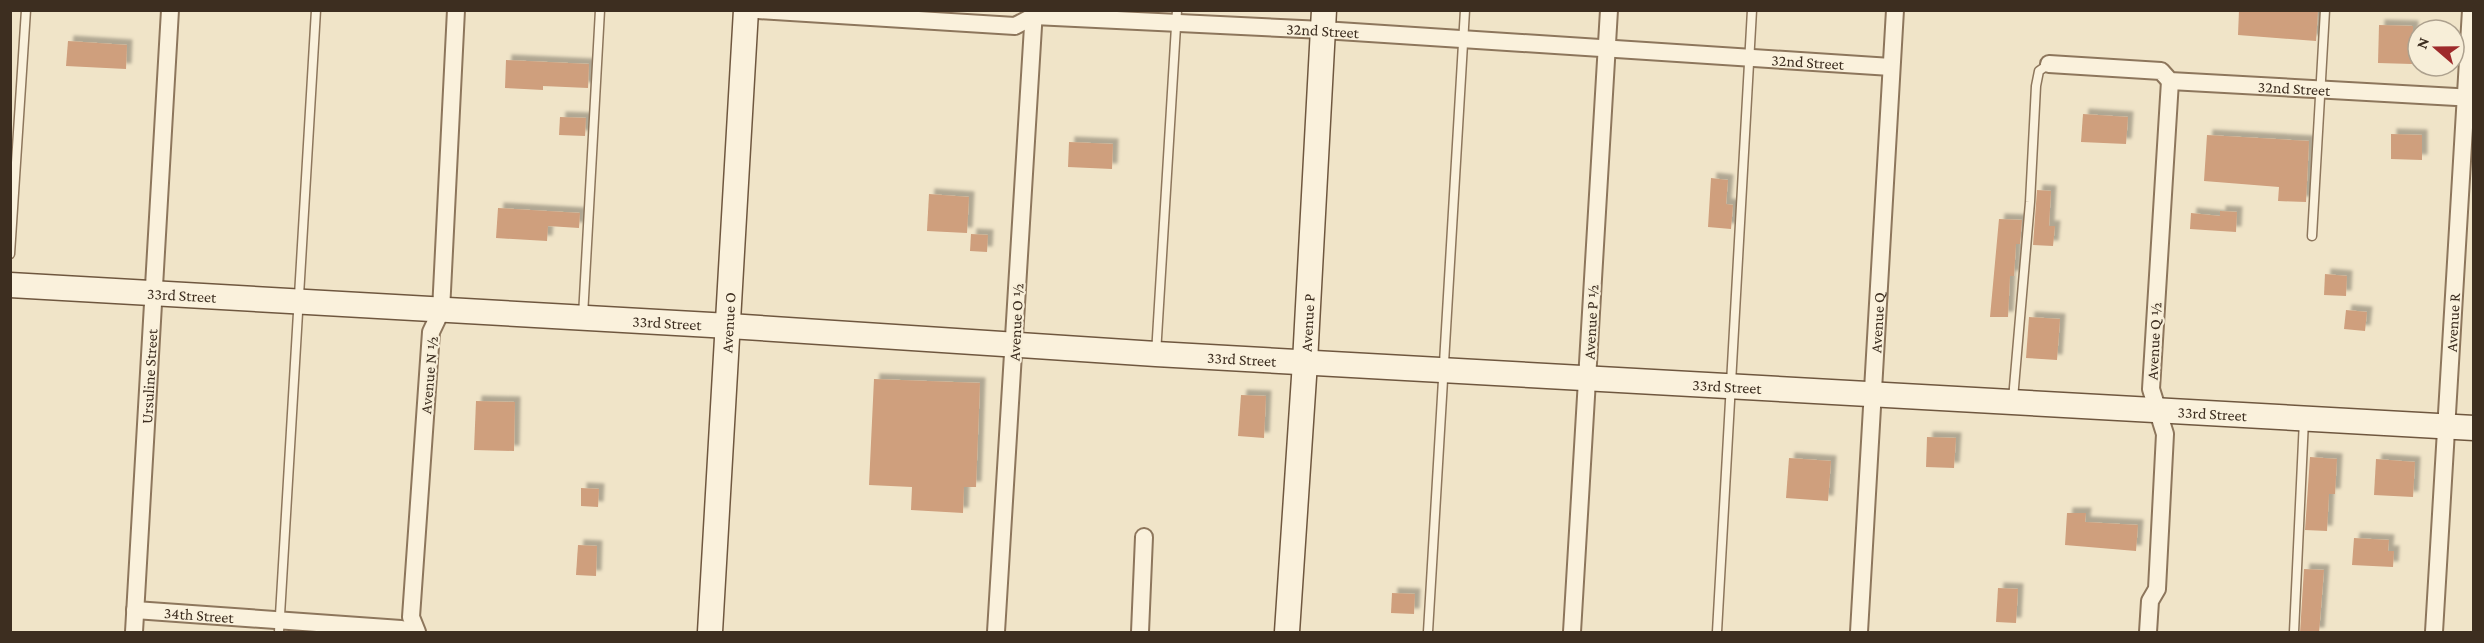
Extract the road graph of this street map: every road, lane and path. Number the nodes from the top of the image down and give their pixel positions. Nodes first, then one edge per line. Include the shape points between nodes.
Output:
1 (26, 10) edge
2 (170, 10) edge
3 (316, 10) edge
4 (456, 10) edge
5 (600, 10) edge
6 (746, 10) edge
7 (758, 10) edge
8 (1465, 10) edge
9 (1609, 10) edge
10 (1752, 10) edge
11 (1895, 10) edge
12 (2325, 10) edge
13 (2471, 10) edge
14 (1034, 13) edge
15 (1177, 17) edge
16 (1324, 20) edge
17 (1464, 39) junction
18 (1607, 48) junction
19 (1750, 57) junction
20 (2049, 64) joint
21 (1891, 67) junction
22 (2170, 81) junction
23 (2321, 89) junction
24 (2470, 98) edge
25 (2312, 236) dead end
26 (10, 254) edge
27 (10, 285) edge
28 (154, 294) junction
29 (298, 302) junction
30 (441, 311) junction
31 (583, 319) junction
32 (729, 326) junction
33 (1014, 345) junction
34 (1156, 354) junction
35 (1305, 362) junction
36 (1444, 370) junction
37 (1587, 378) junction
38 (1731, 387) junction
39 (1873, 394) junction
40 (2013, 402) junction
41 (2158, 411) junction
42 (2304, 418) junction
43 (2446, 426) junction
44 (2474, 428) edge
45 (1144, 537) dead end
46 (135, 610) junction
47 (279, 626) edge
48 (134, 633) edge
49 (407, 633) edge
50 (417, 633) edge
51 (710, 633) edge
52 (996, 633) edge
53 (1140, 633) edge
54 (1287, 633) edge
55 (1428, 633) edge
56 (1572, 633) edge
57 (1717, 633) edge
58 (1859, 633) edge
59 (2148, 633) edge
60 (2294, 633) edge
61 (2434, 633) edge

1 - 26 lane
2 - 28 street, Ursuline Street
3 - 29 lane
4 - 30 street, Avenue N ½
5 - 31 lane
6 - 32 street, Avenue O
7 - 14 street, 32nd Street via 1015,26
8 - 17 lane
9 - 18 street, Avenue P ½
10 - 19 lane
11 - 21 street, Avenue Q
12 - 23 lane
13 - 24 street, Avenue R
14 - 15 street, 32nd Street
14 - 33 street, Avenue O ½
15 - 16 street, 32nd Street
15 - 34 lane
16 - 17 street, 32nd Street
16 - 35 street, Avenue P
17 - 18 street, 32nd Street
17 - 36 lane
18 - 19 street, 32nd Street
18 - 37 street, Avenue P ½
19 - 21 street, 32nd Street
19 - 38 lane
20 - 22 street, 32nd Street via 2161,71
20 - 40 lane via 2039,71 2036,86
21 - 39 street, Avenue Q
22 - 23 street, 32nd Street
22 - 41 street, Avenue Q ½ via 2151,376
23 - 24 street, 32nd Street
23 - 25 lane
24 - 43 street, Avenue R
27 - 28 street, 33rd Street
28 - 29 street, 33rd Street
28 - 46 street, Ursuline Street
29 - 30 street, 33rd Street
29 - 47 lane
30 - 31 street, 33rd Street
30 - 50 street, Avenue N ½ via 431,332 411,617
31 - 32 street, 33rd Street
32 - 33 street, 33rd Street
32 - 51 street, Avenue O
33 - 34 street, 33rd Street
33 - 52 street, Avenue O ½
34 - 35 street, 33rd Street
35 - 36 street, 33rd Street
35 - 54 street, Avenue P
36 - 37 street, 33rd Street
36 - 55 lane
37 - 38 street, 33rd Street
37 - 56 street, Avenue P ½
38 - 39 street, 33rd Street
38 - 57 lane
39 - 40 street, 33rd Street
39 - 58 street, Avenue Q
40 - 41 street, 33rd Street
41 - 42 street, 33rd Street
41 - 59 street, Avenue Q ½ via 2165,434 2157,589 2150,601
42 - 43 street, 33rd Street
42 - 60 lane
43 - 44 street, 33rd Street
43 - 61 street, Avenue R
45 - 53 street
46 - 47 street, 34th Street
46 - 48 street, Ursuline Street
47 - 49 street, 34th Street via 402,629

